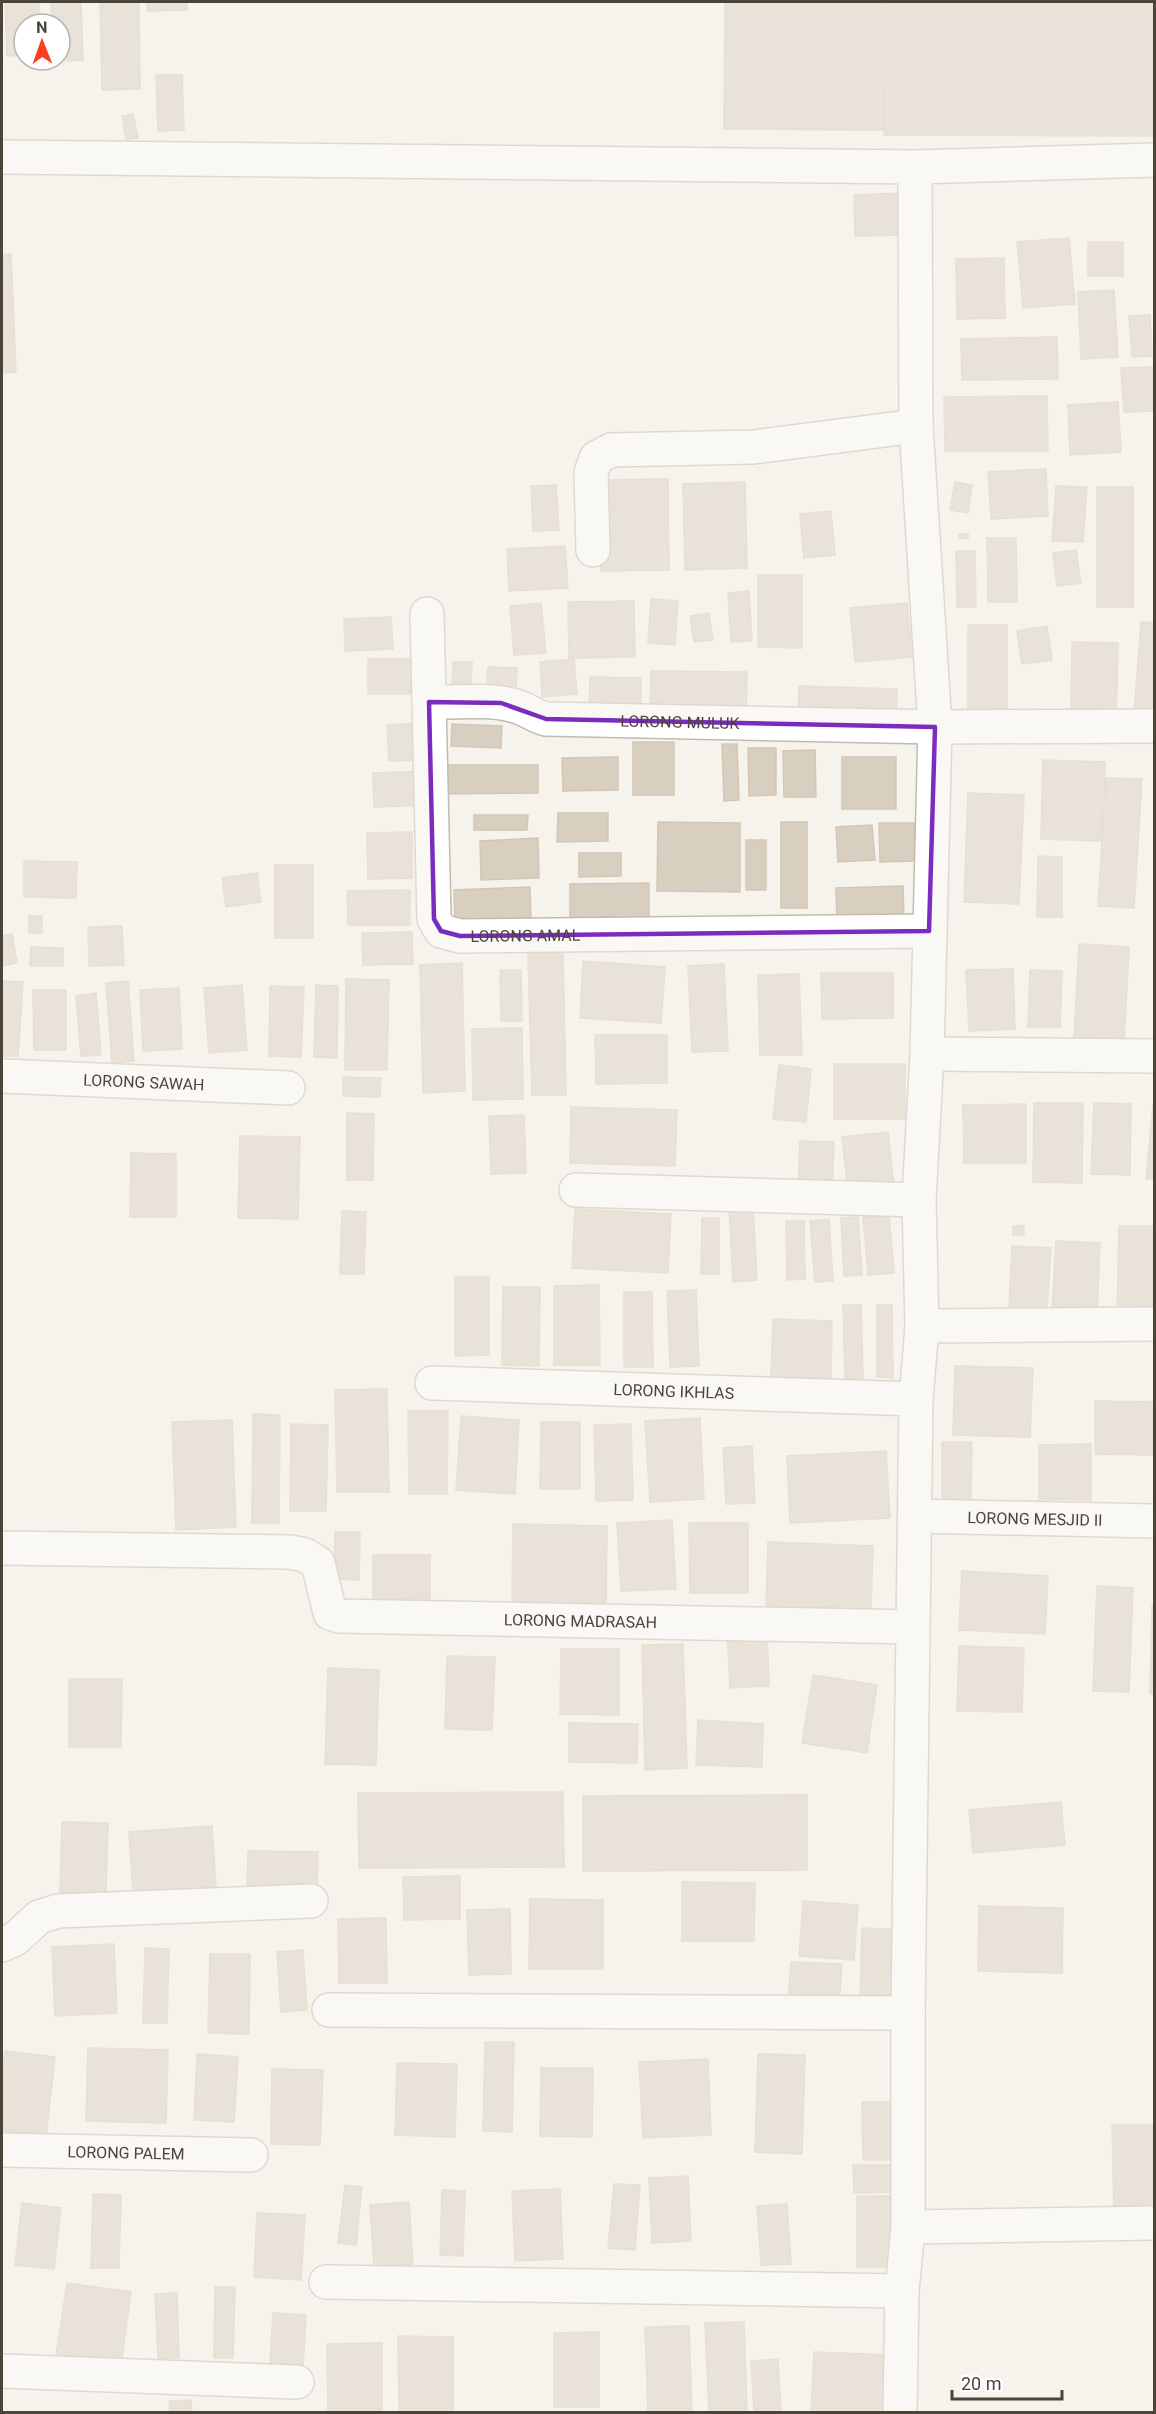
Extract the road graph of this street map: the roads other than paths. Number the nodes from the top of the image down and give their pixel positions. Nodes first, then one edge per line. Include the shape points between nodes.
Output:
1 (2, 157) edge
2 (1155, 160) edge
3 (915, 167) junction
4 (916, 426) junction
5 (593, 550) dead end
6 (427, 614) dead end
7 (429, 702) junction
8 (1155, 726) edge
9 (935, 728) junction
10 (929, 930) junction
11 (927, 1054) junction
12 (1155, 1056) edge
13 (2, 1076) edge
14 (288, 1088) dead end
15 (576, 1190) dead end
16 (919, 1200) junction
17 (1155, 1324) edge
18 (922, 1326) junction
19 (432, 1383) dead end
20 (916, 1399) junction
21 (915, 1516) junction
22 (1155, 1521) edge
23 (2, 1548) edge
24 (913, 1627) junction
25 (311, 1901) dead end
26 (2, 1945) edge
27 (329, 2010) dead end
28 (908, 2013) junction
29 (2, 2150) edge
30 (251, 2155) dead end
31 (1155, 2223) edge
32 (908, 2227) junction
33 (326, 2282) dead end
34 (902, 2291) junction
35 (2, 2372) edge
36 (297, 2382) dead end
37 (900, 2412) edge

1 - 3 street
2 - 3 street
3 - 4 street
4 - 5 street via 754,447 611,450 596,459 591,473
4 - 9 street
6 - 7 street, LORONG AMAL
7 - 9 street, LORONG MULUK via 501,703 546,719
7 - 10 street, LORONG AMAL via 434,919 441,931 460,936
8 - 9 street, LORONG MULUK
9 - 10 street
10 - 11 street
11 - 12 street
11 - 16 street
13 - 14 street, LORONG SAWAH
15 - 16 street
16 - 18 street
17 - 18 street
18 - 20 street
19 - 20 street, LORONG IKHLAS
20 - 21 street
21 - 22 street, LORONG MESJID II
21 - 24 street
23 - 24 street, LORONG MADRASAH via 305,1555 318,1563 330,1613 339,1616
24 - 28 street
25 - 26 street via 58,1911 39,1917 15,1939
27 - 28 street
28 - 32 street
29 - 30 street, LORONG PALEM
31 - 32 street
32 - 34 street
33 - 34 street
34 - 37 street
35 - 36 street

